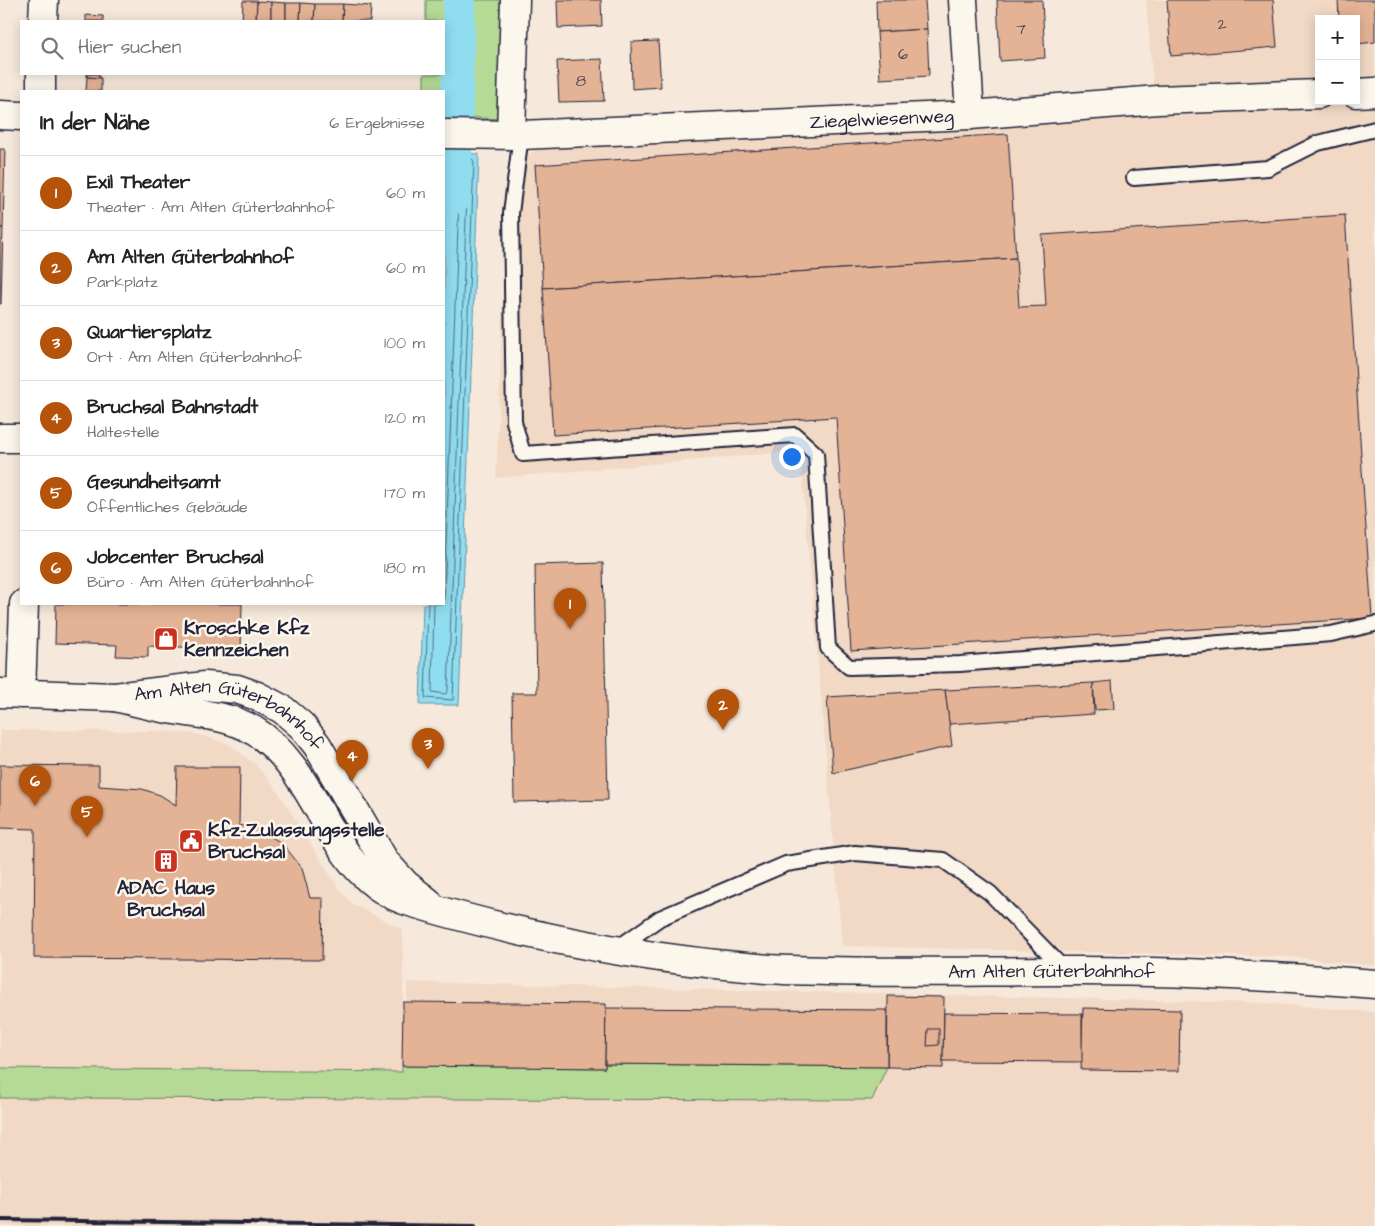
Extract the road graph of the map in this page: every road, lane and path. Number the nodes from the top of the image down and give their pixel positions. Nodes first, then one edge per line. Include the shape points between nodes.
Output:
1 (44, 0) edge
2 (516, 0) edge
3 (963, 0) edge
4 (43, 20) edge
5 (42, 75) edge
6 (41, 90) edge
7 (1375, 92) edge
8 (1360, 93) edge
9 (1315, 94) edge
10 (0, 115) edge
11 (970, 115) junction
12 (20, 116) edge
13 (1375, 129) edge
14 (445, 134) edge
15 (511, 135) junction
16 (1134, 178) dead end
17 (0, 438) edge
18 (20, 438) edge
19 (24, 605) edge
20 (1375, 624) edge
21 (11, 694) edge
22 (614, 950) junction
23 (1065, 970) junction
24 (1375, 984) edge

1 - 4 street
2 - 15 street
3 - 11 street
5 - 6 street
7 - 8 street
9 - 11 street, Ziegelwiesenweg via 1158,100
10 - 12 street
11 - 15 street, Ziegelwiesenweg
13 - 16 lane via 1318,144 1268,168
14 - 15 street, Ziegelwiesenweg
15 - 20 lane via 514,422 523,454 795,435 816,454 828,648 849,667 960,664 1331,634
17 - 18 street
19 - 21 street
21 - 22 street, Am Alten Güterbahnhof via 115,697 227,718 255,731 279,750 298,775 345,855 369,881 387,894 491,923
22 - 23 street, Am Alten Güterbahnhof via 758,969 905,973
22 - 23 lane via 660,918 786,864 855,853 943,860 990,893
23 - 24 street, Am Alten Güterbahnhof via 1247,974

